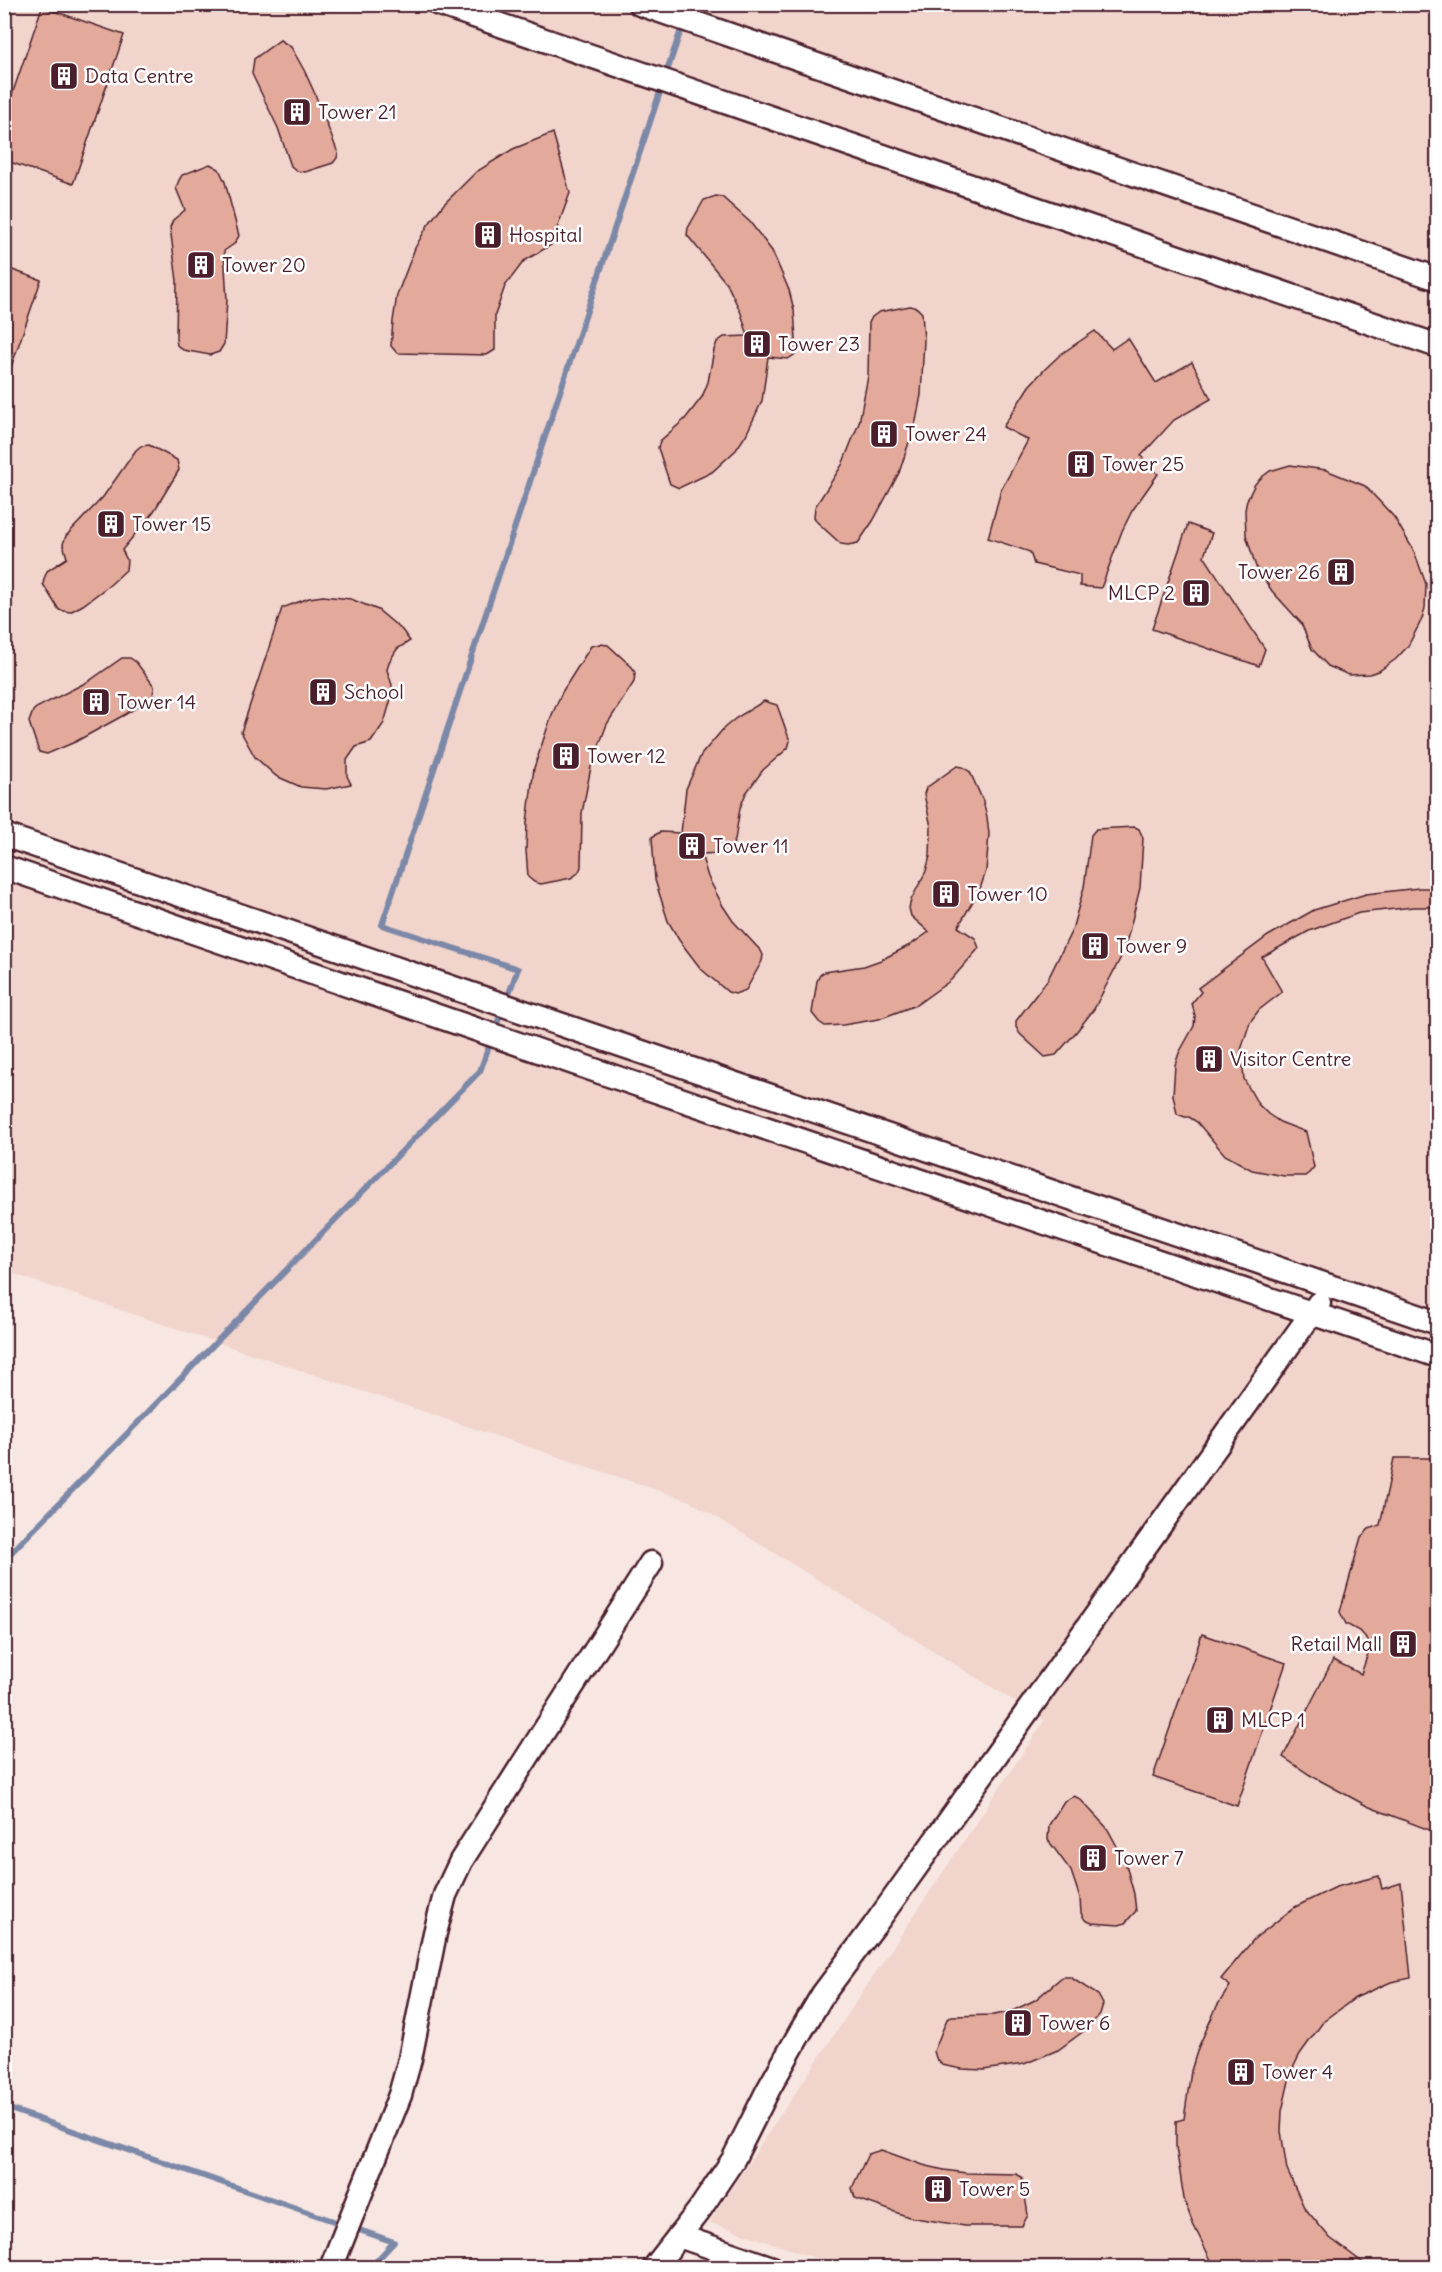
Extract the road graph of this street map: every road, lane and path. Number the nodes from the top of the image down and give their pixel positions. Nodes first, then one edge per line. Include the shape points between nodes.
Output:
1 (439, 4) edge
2 (639, 4) edge
3 (1437, 279) edge
4 (1437, 346) edge
5 (4, 835) edge
6 (4, 867) edge
7 (1330, 1287) junction
8 (1313, 1313) junction
9 (1437, 1323) edge
10 (1437, 1356) edge
11 (651, 1563) dead end
12 (679, 2236) junction
13 (331, 2268) edge
14 (654, 2268) edge
15 (772, 2268) edge

1 - 4 street
2 - 3 street
5 - 7 street
6 - 8 street
7 - 8 street
7 - 9 street
8 - 10 street
8 - 12 street via 824,1994 733,2160
11 - 13 street via 461,1861 445,1895 400,2095
12 - 14 street
12 - 15 street

